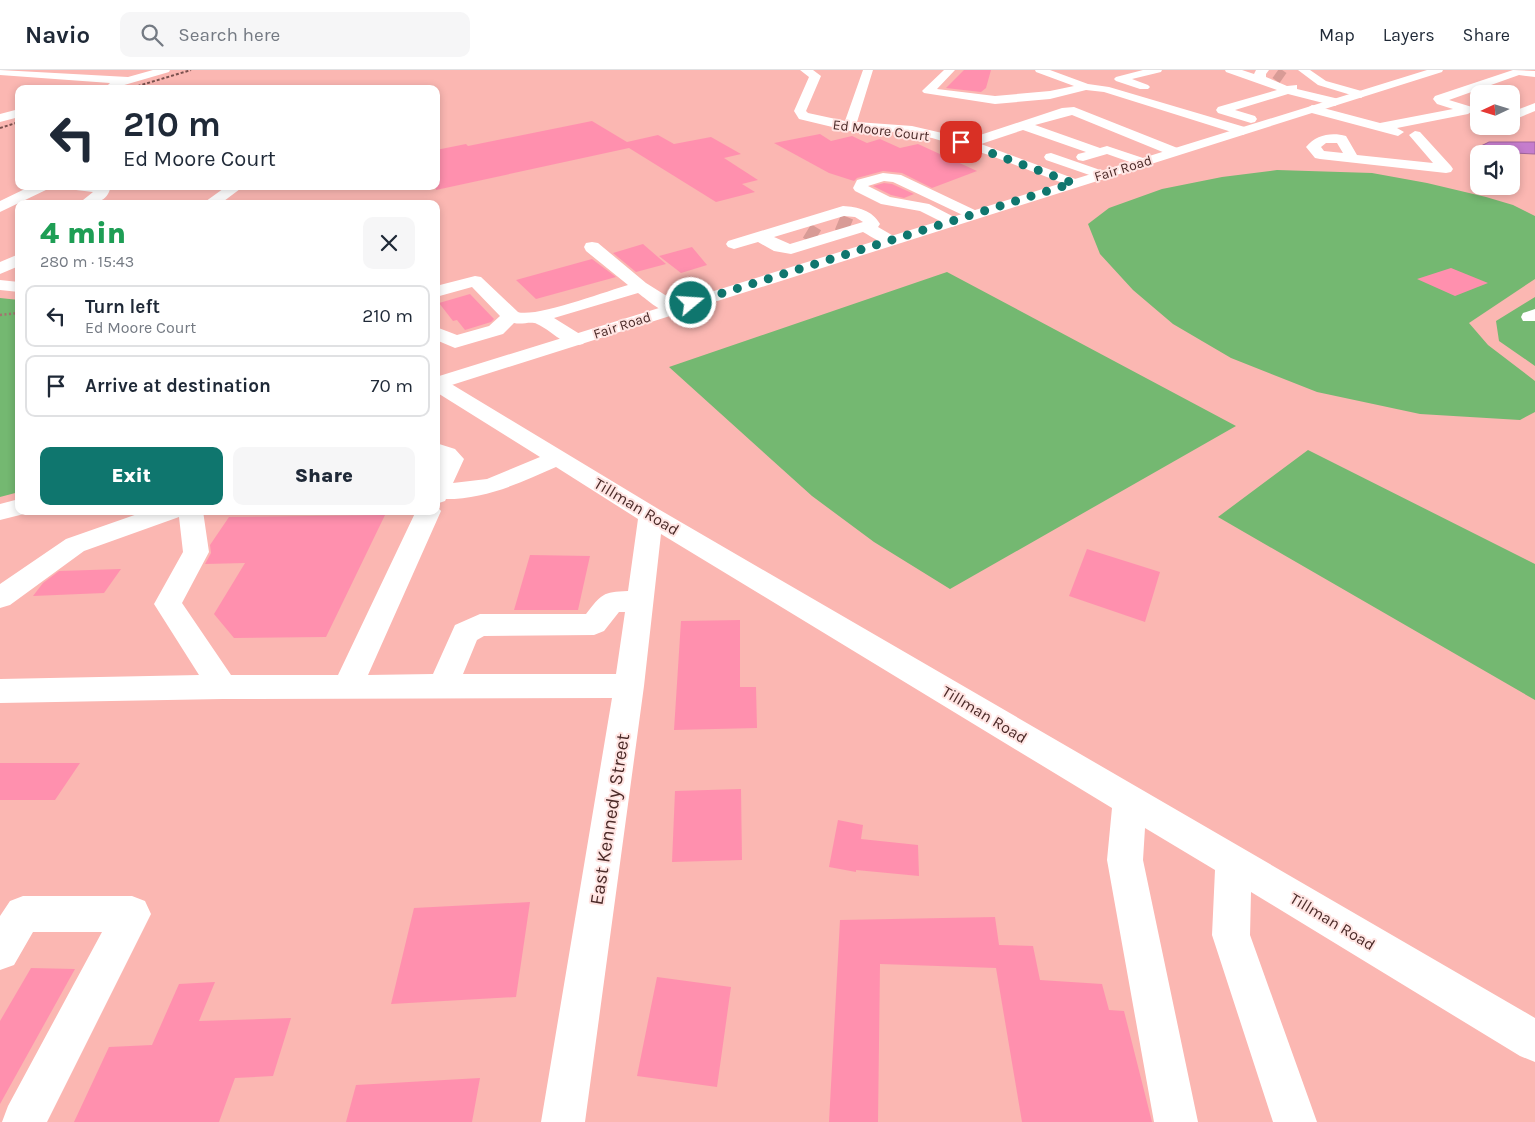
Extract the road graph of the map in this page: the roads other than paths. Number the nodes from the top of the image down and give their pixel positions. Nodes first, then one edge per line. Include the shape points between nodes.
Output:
1 (165, 70) edge
2 (805, 70) edge
3 (868, 70) edge
4 (950, 70) edge
5 (1040, 70) edge
6 (1157, 70) edge
7 (1230, 70) edge
8 (1303, 70) tunnel mouth
9 (1438, 70) edge
10 (0, 72) edge
11 (1262, 74) edge
12 (1535, 74) edge
13 (1279, 78) edge
14 (0, 80) edge
15 (130, 80) junction
16 (66, 85) edge
17 (115, 85) edge
18 (1086, 88) junction
19 (1365, 88) junction
20 (1157, 90) dead end
21 (1122, 93) junction
22 (1335, 102) junction
23 (1470, 106) edge
24 (1535, 107) edge
25 (1465, 108) junction
26 (1312, 110) junction
27 (1520, 113) edge
28 (15, 114) edge
29 (1194, 116) junction
30 (0, 118) edge
31 (1169, 123) dead end
32 (1266, 124) junction
33 (1022, 125) junction
34 (849, 127) junction
35 (1153, 128) dead end
36 (1243, 131) junction
37 (1429, 134) dead end
38 (991, 135) junction
39 (1414, 135) junction
40 (1136, 136) junction
41 (1385, 137) junction
42 (1341, 139) junction
43 (967, 144) junction
44 (1016, 144) dead end
45 (1176, 144) junction
46 (1103, 151) junction
47 (1041, 153) dead end
48 (1353, 160) junction
49 (1066, 162) junction
50 (1141, 162) junction
51 (1399, 165) junction
52 (855, 174) dead end
53 (1101, 175) junction
54 (870, 180) junction
55 (1073, 183) junction
56 (915, 187) junction
57 (35, 190) edge
58 (103, 190) edge
59 (231, 190) edge
60 (91, 200) edge
61 (215, 200) edge
62 (946, 200) junction
63 (898, 204) junction
64 (0, 207) edge
65 (924, 207) junction
66 (974, 215) junction
67 (952, 222) junction
68 (820, 231) junction
69 (759, 236) junction
70 (890, 241) junction
71 (734, 244) dead end
72 (592, 247) dead end
73 (0, 256) edge
74 (15, 258) edge
75 (15, 260) edge
76 (825, 261) junction
77 (458, 268) dead end
78 (0, 269) edge
79 (475, 281) junction
80 (0, 285) edge
81 (15, 287) edge
82 (640, 287) junction
83 (440, 291) edge
84 (674, 309) junction
85 (511, 316) junction
86 (539, 317) junction
87 (440, 335) edge
88 (576, 340) junction
89 (440, 382) edge
90 (440, 385) edge
91 (440, 451) edge
92 (558, 458) junction
93 (440, 486) edge
94 (440, 496) edge
95 (15, 508) edge
96 (0, 512) edge
97 (161, 515) edge
98 (191, 515) edge
99 (427, 515) edge
100 (651, 516) junction
101 (0, 598) edge
102 (640, 601) junction
103 (443, 686) junction
104 (629, 686) junction
105 (223, 687) junction
106 (348, 687) junction
107 (0, 691) edge
108 (1130, 800) junction
109 (1234, 862) junction
110 (0, 951) edge
111 (1535, 1041) edge
112 (24, 1122) edge
113 (564, 1122) edge
114 (1176, 1122) edge
115 (1296, 1122) edge

1 - 15 street
2 - 34 street, Ed Moore Court via 815,76 800,111 802,116
3 - 34 street
4 - 18 street via 928,91 995,100
5 - 18 street
6 - 20 street via 1115,79
7 - 11 street
8 - 19 street via 1322,83
9 - 19 street, Fair Road
10 - 15 street
11 - 13 street
12 - 25 street via 1518,72 1439,99
13 - 22 street
13 - 32 street via 1217,108
14 - 16 street
15 - 17 street
18 - 21 street
19 - 22 street, Fair Road
21 - 29 street
21 - 35 street via 1079,104 1129,124
22 - 26 street, Fair Road
23 - 25 street
24 - 27 street
25 - 41 street via 1468,110
26 - 32 street, Fair Road
26 - 41 street
28 - 30 street
29 - 31 street
29 - 36 street
32 - 36 street, Fair Road
33 - 38 street
33 - 40 street via 1066,111
33 - 46 street
34 - 43 street, Ed Moore Court via 913,130
36 - 45 street, Fair Road via 1200,144
37 - 39 street
38 - 43 street
38 - 44 street
39 - 41 street
39 - 51 street via 1446,169
40 - 45 street
40 - 46 street via 1112,143
41 - 42 street via 1347,136
41 - 51 street
42 - 48 street
42 - 48 street via 1324,140 1313,147 1320,155
43 - 55 street, Ed Moore Court
45 - 50 street, Fair Road
46 - 49 street
46 - 50 street
47 - 49 street
48 - 51 street
49 - 53 street
50 - 53 street, Fair Road
52 - 54 street
53 - 55 street, Fair Road
54 - 56 street via 883,176 896,178
54 - 63 street via 862,183 860,188
55 - 66 street, Fair Road
56 - 62 street
56 - 63 street via 890,180 867,185 866,188
57 - 64 street
58 - 60 street
59 - 61 street
62 - 65 street
62 - 66 street
63 - 65 street
65 - 67 street
66 - 67 street, Fair Road
67 - 70 street, Fair Road
68 - 69 street
68 - 69 street via 780,248
68 - 70 street
68 - 76 street
69 - 71 street
70 - 76 street, Fair Road
72 - 82 street
73 - 74 street
75 - 78 street
76 - 84 street, Fair Road
77 - 79 street
79 - 83 street
79 - 85 street
80 - 81 street
82 - 84 street
82 - 86 street
84 - 88 street, Fair Road
85 - 86 street via 520,319
85 - 87 street via 496,330 455,342
86 - 88 street
88 - 89 street, Fair Road
90 - 92 street, Tillman Road
91 - 93 street via 452,459
92 - 94 street via 494,484
92 - 100 street, Tillman Road
95 - 96 street
97 - 101 street via 75,545
98 - 105 street via 196,552 168,604
99 - 106 street
100 - 102 street, East Kennedy Street
100 - 108 street, Tillman Road
102 - 103 street via 611,602 594,624 480,624 465,633
102 - 104 street, East Kennedy Street
103 - 104 street
103 - 106 street
104 - 113 street, East Kennedy Street
105 - 106 street
105 - 107 street
108 - 109 street, Tillman Road
108 - 114 street via 1125,860
109 - 111 street, Tillman Road
109 - 115 street via 1231,934
110 - 112 street via 23,914 132,914

